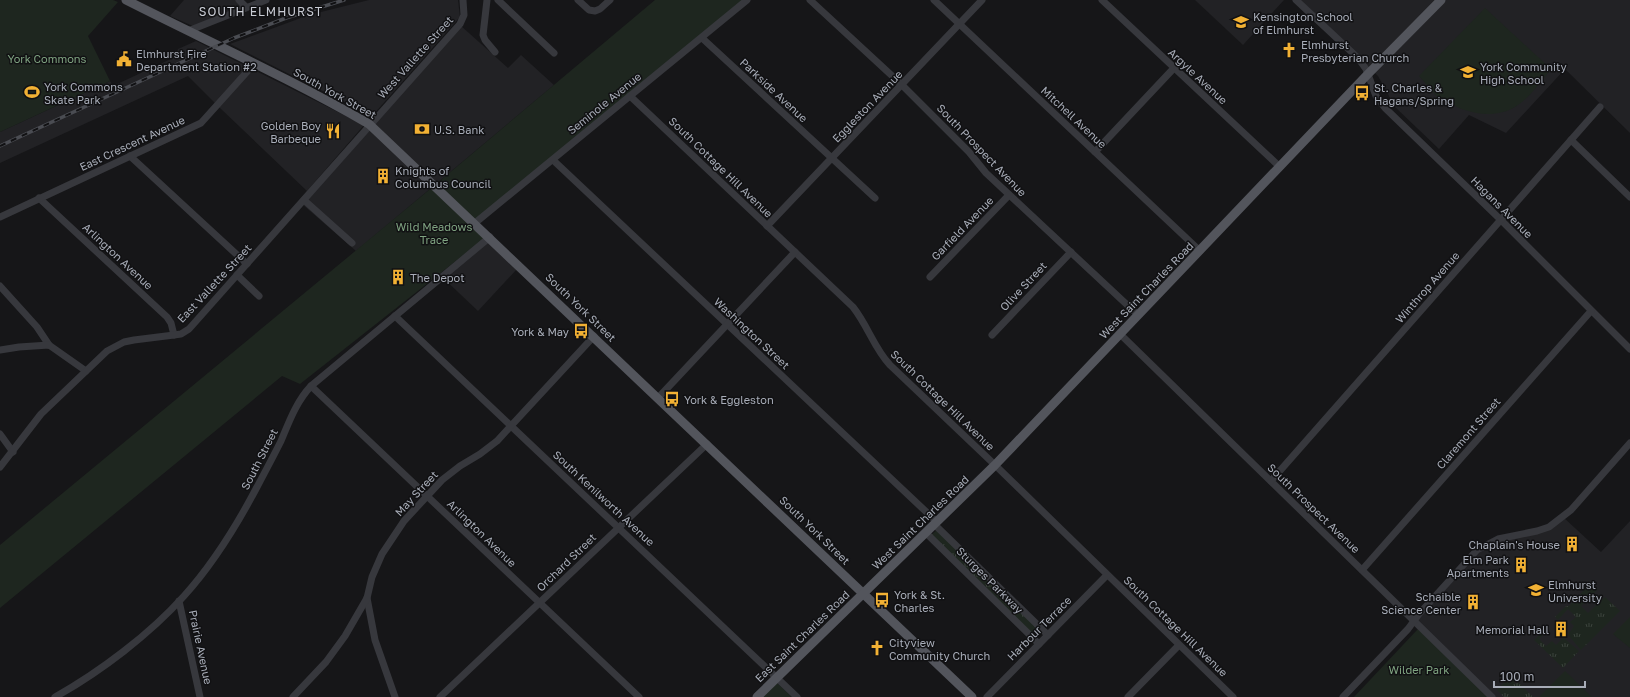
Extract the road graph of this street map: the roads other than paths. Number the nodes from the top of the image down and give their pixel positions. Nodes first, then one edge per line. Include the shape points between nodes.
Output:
1 (126, 0) edge
2 (238, 0) edge
3 (266, 0) edge
4 (463, 0) edge
5 (487, 0) edge
6 (498, 0) edge
7 (578, 0) edge
8 (610, 0) edge
9 (747, 0) edge
10 (810, 0) edge
11 (934, 0) edge
12 (982, 0) edge
13 (1102, 0) edge
14 (1296, 0) edge
15 (1441, 0) edge
16 (246, 7) junction
17 (959, 24) junction
18 (188, 31) junction
19 (702, 38) junction
20 (495, 52) dead end
21 (554, 53) dead end
22 (254, 64) junction
23 (1174, 68) junction
24 (1367, 75) junction
25 (902, 85) junction
26 (630, 96) junction
27 (1600, 107) dead end
28 (370, 124) junction
29 (1571, 140) junction
30 (1095, 152) junction
31 (130, 156) junction
32 (832, 158) junction
33 (552, 160) junction
34 (1280, 167) junction
35 (1009, 195) junction
36 (39, 198) junction
37 (875, 198) dead end
38 (1630, 198) edge
39 (304, 200) junction
40 (0, 217) edge
41 (1501, 220) junction
42 (475, 223) junction
43 (767, 226) junction
44 (490, 237) junction
45 (352, 243) dead end
46 (1200, 251) junction
47 (795, 252) junction
48 (1070, 252) junction
49 (247, 264) junction
50 (237, 276) junction
51 (930, 277) dead end
52 (0, 286) edge
53 (260, 296) dead end
54 (1591, 311) junction
55 (1138, 315) junction
56 (395, 316) junction
57 (727, 324) junction
58 (1120, 334) junction
59 (992, 335) dead end
60 (174, 336) junction
61 (594, 336) junction
62 (49, 345) junction
63 (1630, 349) edge
64 (0, 350) edge
65 (86, 371) junction
66 (311, 386) junction
67 (658, 398) junction
68 (511, 426) junction
69 (0, 434) edge
70 (1630, 443) edge
71 (707, 444) junction
72 (13, 452) junction
73 (995, 465) junction
74 (0, 467) edge
75 (1271, 481) junction
76 (426, 496) junction
77 (935, 523) junction
78 (618, 527) junction
79 (926, 532) junction
80 (1362, 570) junction
81 (1107, 575) junction
82 (864, 593) junction
83 (366, 598) junction
84 (179, 601) junction
85 (539, 603) junction
86 (1414, 621) junction
87 (1048, 635) junction
88 (1039, 644) junction
89 (1179, 645) junction
90 (777, 678) junction
91 (55, 697) edge
92 (200, 697) edge
93 (293, 697) edge
94 (395, 697) edge
95 (440, 697) edge
96 (638, 697) edge
97 (757, 697) edge
98 (797, 697) edge
99 (972, 697) edge
100 (987, 697) edge
101 (1128, 697) edge
102 (1233, 697) edge
103 (1343, 697) edge
104 (1492, 697) edge

1 - 18 main road, South York Street
2 - 16 street
3 - 16 street
4 - 28 street, West Vallette Street via 464,15 460,24
5 - 20 street via 483,35
6 - 21 street
7 - 8 street via 595,12
9 - 19 street, Seminole Avenue
10 - 25 street, South Prospect Avenue
11 - 17 street, Mitchell Avenue
12 - 17 street, Eggleston Avenue
13 - 23 street, Argyle Avenue
14 - 24 street, Hagans Avenue via 1358,58
15 - 24 main road, West Saint Charles Road
16 - 18 street
17 - 25 street, Eggleston Avenue
17 - 30 street, Mitchell Avenue
18 - 22 main road, South York Street
19 - 26 street, Seminole Avenue
19 - 32 street, Parkside Avenue
22 - 28 main road, South York Street
22 - 31 street, East Crescent Avenue via 204,121
23 - 30 street
23 - 34 street, Argyle Avenue
24 - 34 main road, West Saint Charles Road
24 - 41 street, Hagans Avenue via 1376,96 1385,108
25 - 32 street, Eggleston Avenue
25 - 35 street, South Prospect Avenue
26 - 33 street, Seminole Avenue
26 - 43 street, South Cottage Hill Avenue
27 - 29 street, Winthrop Avenue
28 - 39 street, East Vallette Street
28 - 42 main road, South York Street
29 - 38 street
29 - 41 street, Winthrop Avenue
30 - 46 street, Mitchell Avenue
31 - 36 street, East Crescent Avenue
31 - 49 street
32 - 37 street, Parkside Avenue
32 - 43 street, Eggleston Avenue
33 - 42 street, Seminole Avenue
33 - 57 street, Washington Street
34 - 46 main road, West Saint Charles Road
35 - 48 street, South Prospect Avenue
35 - 51 street, Garfield Avenue
36 - 40 street, East Crescent Avenue
36 - 60 street, Arlington Avenue via 167,317
39 - 45 street
39 - 49 street, East Vallette Street
41 - 54 street, Hagans Avenue
41 - 75 street, Winthrop Avenue
42 - 44 main road, South York Street
43 - 47 street, South Cottage Hill Avenue
44 - 56 street, South Street
44 - 61 main road, South York Street
46 - 55 main road, West Saint Charles Road
47 - 57 street
47 - 73 street, South Cottage Hill Avenue via 854,308 879,352 890,365
48 - 55 street, South Prospect Avenue
48 - 59 street, Olive Street
49 - 50 street, East Vallette Street
50 - 53 street
50 - 60 street, East Vallette Street via 189,329
52 - 62 street via 37,326
54 - 63 street, Hagans Avenue
54 - 80 street, Claremont Street
55 - 58 main road, West Saint Charles Road
56 - 66 street, South Street
56 - 68 street, South Kenilworth Avenue
57 - 67 street
57 - 77 street, Washington Street
58 - 73 main road, West Saint Charles Road
58 - 75 street, South Prospect Avenue
60 - 65 street, East Vallette Street via 124,342 107,351
61 - 67 main road, South York Street
61 - 68 street, May Street
62 - 64 street
62 - 65 street
65 - 72 street, East Vallette Street via 42,414
66 - 76 street, Arlington Avenue
66 - 84 street, South Street via 301,396 278,448 244,511 210,562
67 - 71 main road, South York Street
68 - 76 street, May Street via 488,448 450,473
68 - 78 street, South Kenilworth Avenue
69 - 72 street
70 - 86 street via 1571,510 1554,524 1537,531 1498,539 1477,550
71 - 78 street, Orchard Street
71 - 82 main road, South York Street
72 - 74 street, East Vallette Street
73 - 77 main road, West Saint Charles Road
73 - 81 street, South Cottage Hill Avenue
75 - 80 street, South Prospect Avenue
76 - 83 street, May Street via 404,521 382,554
76 - 85 street, Arlington Avenue
77 - 79 main road, West Saint Charles Road
77 - 87 street, Sturges Parkway
78 - 85 street, Orchard Street
78 - 90 street, South Kenilworth Avenue
79 - 82 main road, West Saint Charles Road
79 - 88 street, Sturges Parkway
80 - 86 street, South Prospect Avenue
81 - 87 street, Harbour Terrace
81 - 89 street, South Cottage Hill Avenue
82 - 90 main road, East Saint Charles Road
82 - 99 main road, South York Street
83 - 93 street, May Street via 333,653
83 - 94 street via 374,640
84 - 91 street, South Street via 112,660
84 - 92 street, Prairie Avenue
85 - 95 street, Orchard Street
85 - 96 street, Arlington Avenue
86 - 103 street
86 - 104 street, South Prospect Avenue
87 - 88 street, Harbour Terrace
88 - 100 street, Harbour Terrace
89 - 101 street
89 - 102 street, South Cottage Hill Avenue
90 - 97 main road, East Saint Charles Road
90 - 98 street, South Kenilworth Avenue

